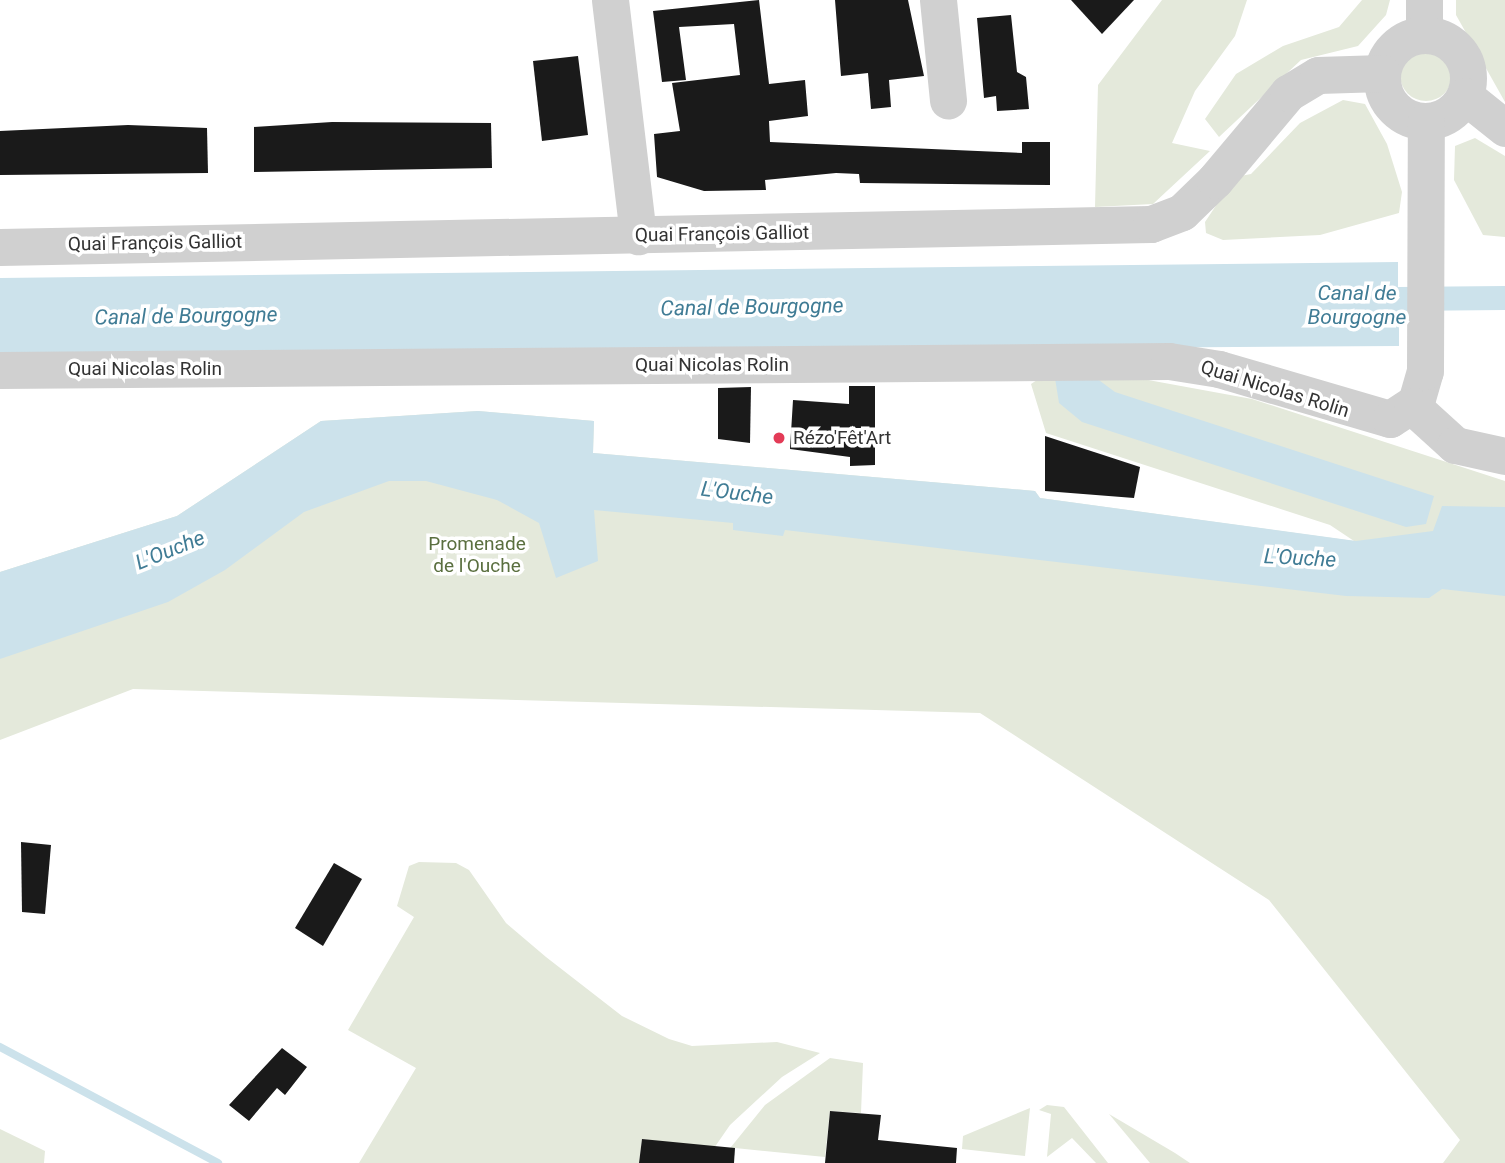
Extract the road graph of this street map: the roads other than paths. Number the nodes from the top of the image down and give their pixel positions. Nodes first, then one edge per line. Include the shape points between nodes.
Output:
1 (610, 0) edge
2 (938, 0) edge
3 (1424, 17) edge
4 (1382, 73) junction
5 (1465, 96) junction
6 (948, 101) dead end
7 (1426, 121) junction
8 (1505, 128) edge
9 (638, 236) junction
10 (0, 247) edge
11 (0, 370) edge
12 (1412, 406) junction
13 (1505, 456) edge

1 - 9 street
2 - 6 street
3 - 4 street via 1397,44
3 - 5 street via 1461,54 1467,67
4 - 7 street via 1393,107
4 - 9 street, Quai François Galliot via 1318,75 1288,93 1182,212 1151,224
5 - 7 street via 1446,116
5 - 8 street
7 - 12 street via 1427,350 1424,381
9 - 10 street, Quai François Galliot
11 - 12 street, Quai Nicolas Rolin via 1091,362 1219,369 1381,420
12 - 13 street via 1455,446

